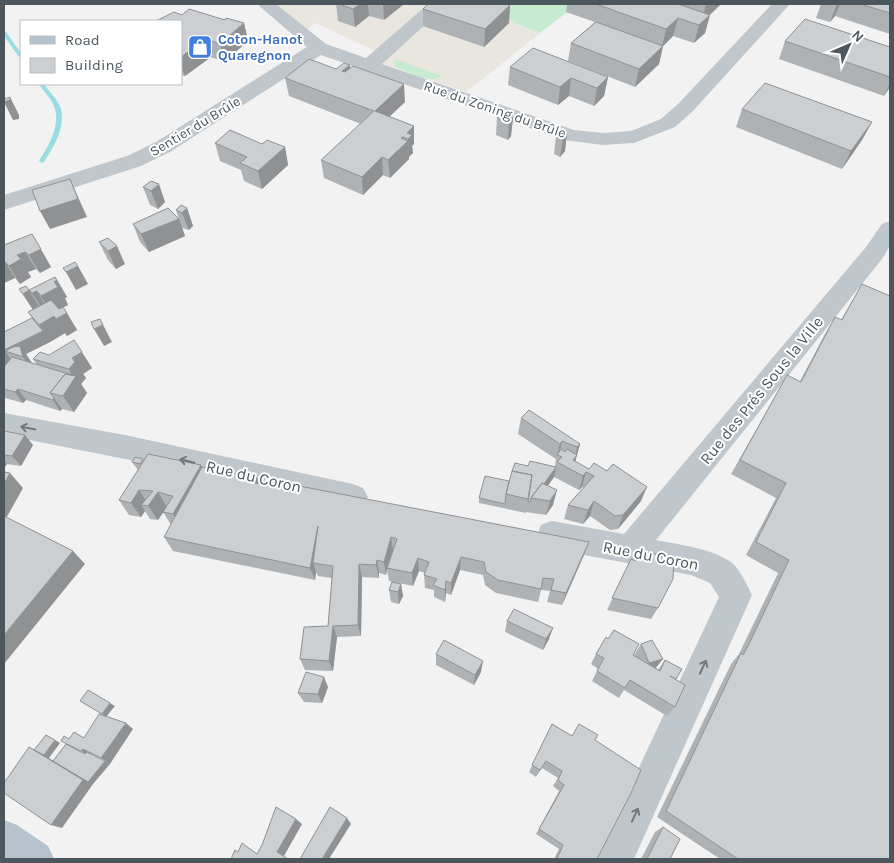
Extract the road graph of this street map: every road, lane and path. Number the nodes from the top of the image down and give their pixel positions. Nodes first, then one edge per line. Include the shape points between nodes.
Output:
1 (266, 4) edge
2 (781, 4) edge
3 (445, 7) edge
4 (319, 48) junction
5 (370, 65) junction
6 (4, 203) edge
7 (890, 229) edge
8 (4, 424) edge
9 (377, 502) edge
10 (523, 530) edge
11 (630, 550) junction
12 (4, 838) edge
13 (34, 859) edge
14 (615, 859) edge

1 - 4 street, Rue du Zoning du Brûle
2 - 5 street, Rue du Zoning du Brûle via 686,107 668,123 634,137 571,136
3 - 5 street via 435,7
4 - 5 street, Rue du Zoning du Brûle
4 - 6 street, Sentier du Brûle via 163,147 134,161
7 - 11 street, Rue des Prés Sous la Ville via 874,253
9 -> 8 street, Rue du Coron
10 - 11 street, Rue du Coron
14 -> 11 street, Rue du Coron via 736,595 721,573 694,561
12 - 13 main road

